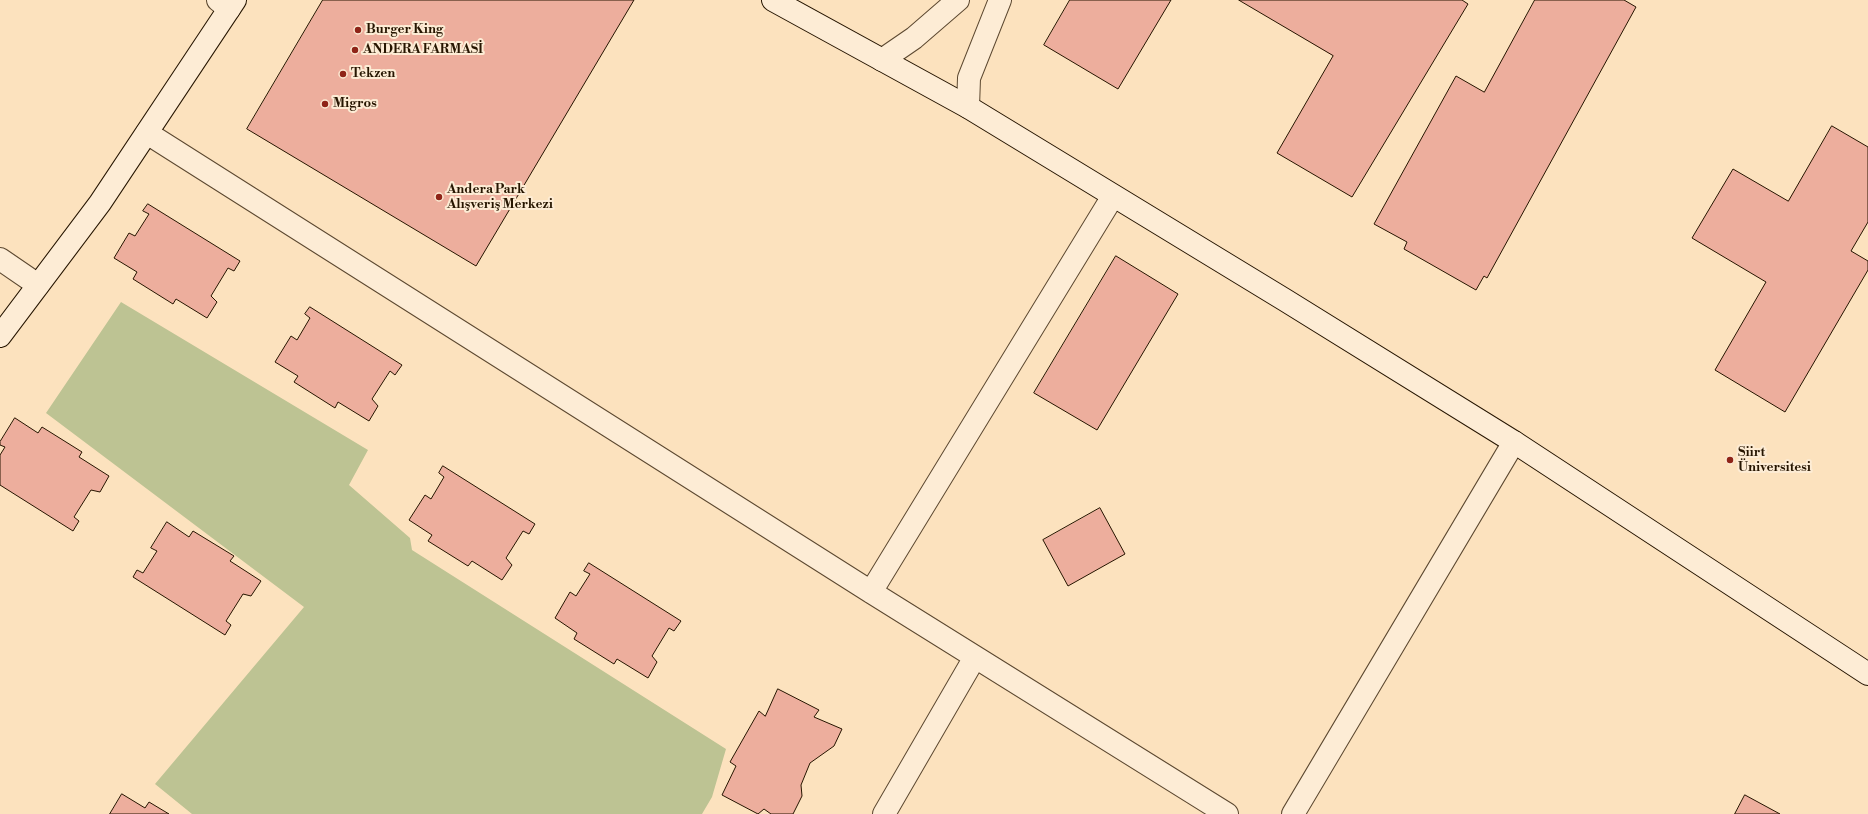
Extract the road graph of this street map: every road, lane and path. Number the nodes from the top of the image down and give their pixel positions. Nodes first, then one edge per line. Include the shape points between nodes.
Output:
1 (773, 0) edge
2 (958, 0) edge
3 (1000, 0) edge
4 (227, 3) edge
5 (882, 60) junction
6 (968, 107) junction
7 (147, 133) junction
8 (1113, 196) junction
9 (0, 259) edge
10 (38, 285) junction
11 (0, 336) edge
12 (1514, 442) junction
13 (871, 592) junction
14 (975, 657) junction
15 (1868, 674) edge
16 (884, 814) edge
17 (1227, 814) edge
18 (1292, 814) edge

1 - 5 street
2 - 5 street via 914,38
3 - 6 street via 969,78
4 - 7 street
5 - 6 street
6 - 8 street
7 - 10 street via 100,203
7 - 13 street
8 - 12 street
8 - 13 street
9 - 10 street
10 - 11 street
12 - 15 street
12 - 18 street
13 - 14 street
14 - 16 street
14 - 17 street

